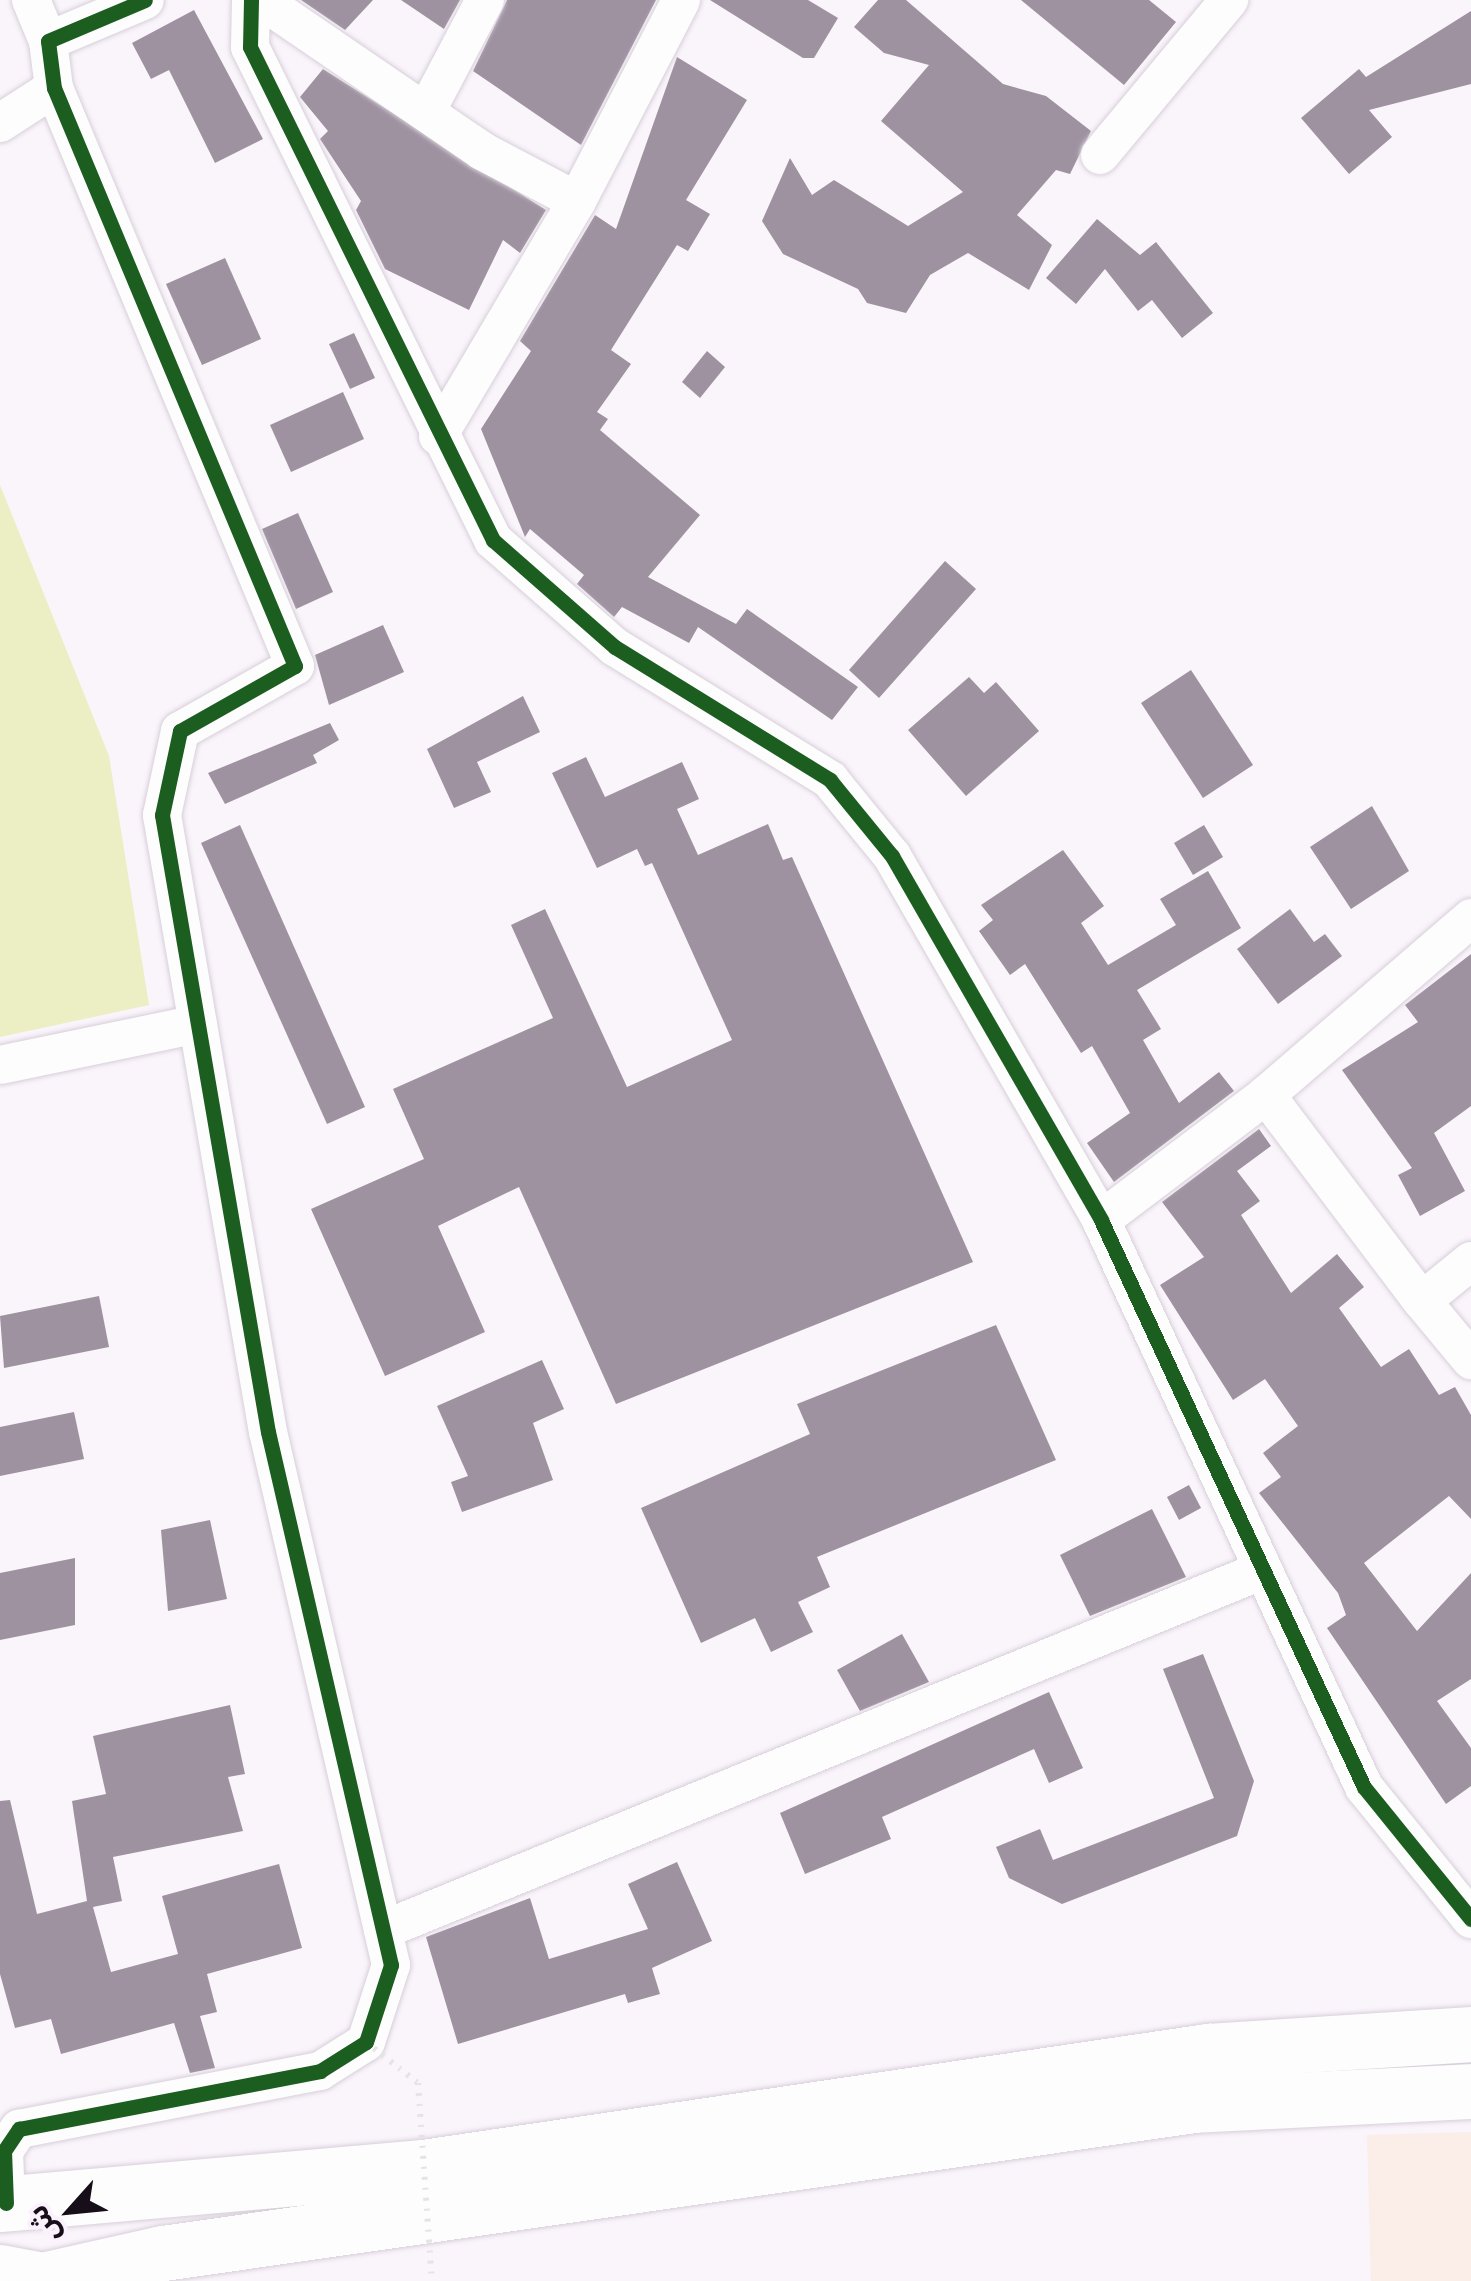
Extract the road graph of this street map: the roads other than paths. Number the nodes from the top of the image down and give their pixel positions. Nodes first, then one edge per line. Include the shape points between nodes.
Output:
1 (31, 0) edge
2 (145, 0) edge
3 (251, 0) edge
4 (261, 0) edge
5 (486, 0) edge
6 (682, 0) edge
7 (1228, 0) edge
8 (48, 41) junction
9 (54, 88) junction
10 (428, 108) junction
11 (0, 123) edge
12 (1100, 155) dead end
13 (577, 201) junction
14 (438, 436) junction
15 (1471, 918) edge
16 (198, 1024) junction
17 (0, 1065) edge
18 (1266, 1095) junction
19 (1101, 1220) junction
20 (1471, 1261) edge
21 (1422, 1301) junction
22 (1471, 1360) edge
23 (1263, 1570) junction
24 (1471, 1919) edge
25 (383, 1930) junction
26 (1471, 2034) edge
27 (1471, 2091) edge
28 (3, 2176) edge
29 (0, 2272) edge
30 (42, 2280) edge

1 - 8 street
2 - 8 street
3 - 14 street via 250,47
4 - 10 street
5 - 10 street
6 - 13 street
7 - 12 street
8 - 9 street
9 - 11 street
9 - 16 street via 295,666 180,732 162,815
10 - 13 street via 482,151
13 - 14 street
14 - 19 street via 493,540 534,584 615,647 830,780 892,856
15 - 18 street
16 - 17 street
16 - 25 street via 268,1432
18 - 19 street
18 - 21 street
19 - 23 street
20 - 21 street
21 - 22 street
23 - 24 street via 1364,1787
23 - 25 street
25 - 28 street via 391,1965 366,2042 320,2071 19,2129
26 - 28 highway via 1208,2051 423,2167
27 - 30 highway via 1194,2105 938,2138 163,2253
29 - 30 highway

